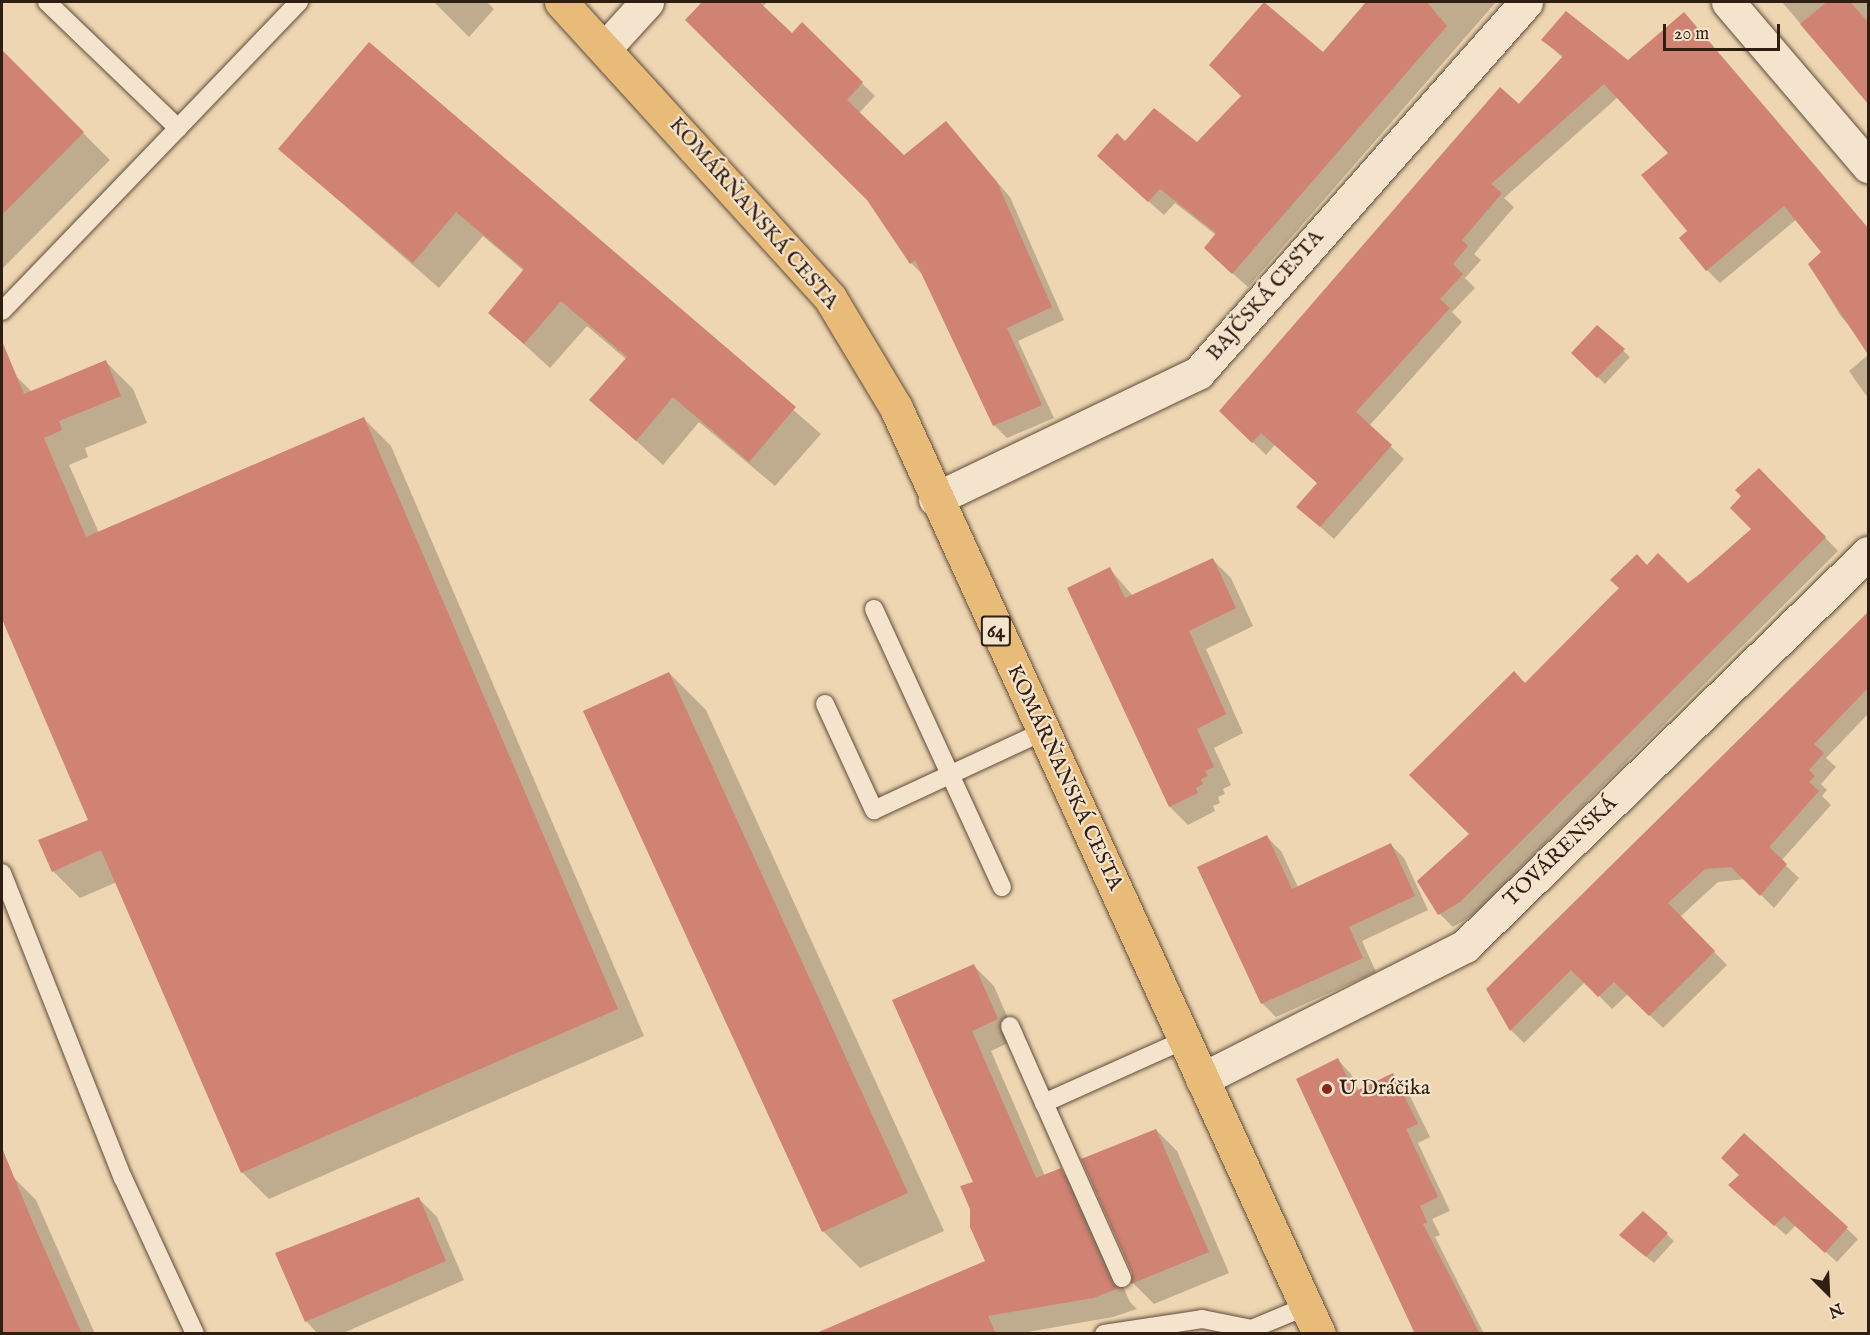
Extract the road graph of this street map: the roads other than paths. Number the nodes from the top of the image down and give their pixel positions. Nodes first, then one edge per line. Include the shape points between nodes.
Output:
1 (47, 2) edge
2 (299, 2) edge
3 (561, 2) edge
4 (647, 2) edge
5 (1526, 2) edge
6 (1728, 2) edge
7 (606, 47) junction
8 (178, 128) junction
9 (1869, 166) edge
10 (2, 311) edge
11 (935, 499) junction
12 (1869, 553) edge
13 (874, 609) dead end
14 (825, 704) dead end
15 (1042, 732) junction
16 (950, 775) junction
17 (2, 873) edge
18 (1002, 887) dead end
19 (1010, 1026) dead end
20 (1184, 1040) junction
21 (1203, 1079) junction
22 (1044, 1103) junction
23 (1122, 1278) dead end
24 (1313, 1320) edge
25 (1247, 1331) edge
26 (195, 1334) edge
27 (1104, 1334) edge

1 - 8 lane
2 - 8 lane
3 - 7 main road, KOMÁRŇANSKÁ CESTA / 64
4 - 7 street
5 - 11 street, BAJČSKÁ CESTA via 1198,373
6 - 9 street
7 - 11 main road, KOMÁRŇANSKÁ CESTA / 64 via 831,298 896,408
8 - 10 lane
11 - 15 main road, KOMÁRŇANSKÁ CESTA / 64
12 - 21 street, TOVÁRENSKÁ via 1465,946
13 - 16 lane
14 - 16 lane via 874,810
15 - 16 lane
15 - 20 main road, KOMÁRŇANSKÁ CESTA / 64
16 - 18 lane
17 - 26 lane via 123,1178
19 - 22 lane
20 - 21 main road, KOMÁRŇANSKÁ CESTA / 64
20 - 22 lane
21 - 24 main road, KOMÁRŇANSKÁ CESTA / 64
22 - 23 lane
24 - 25 lane
25 - 27 lane via 1202,1319

